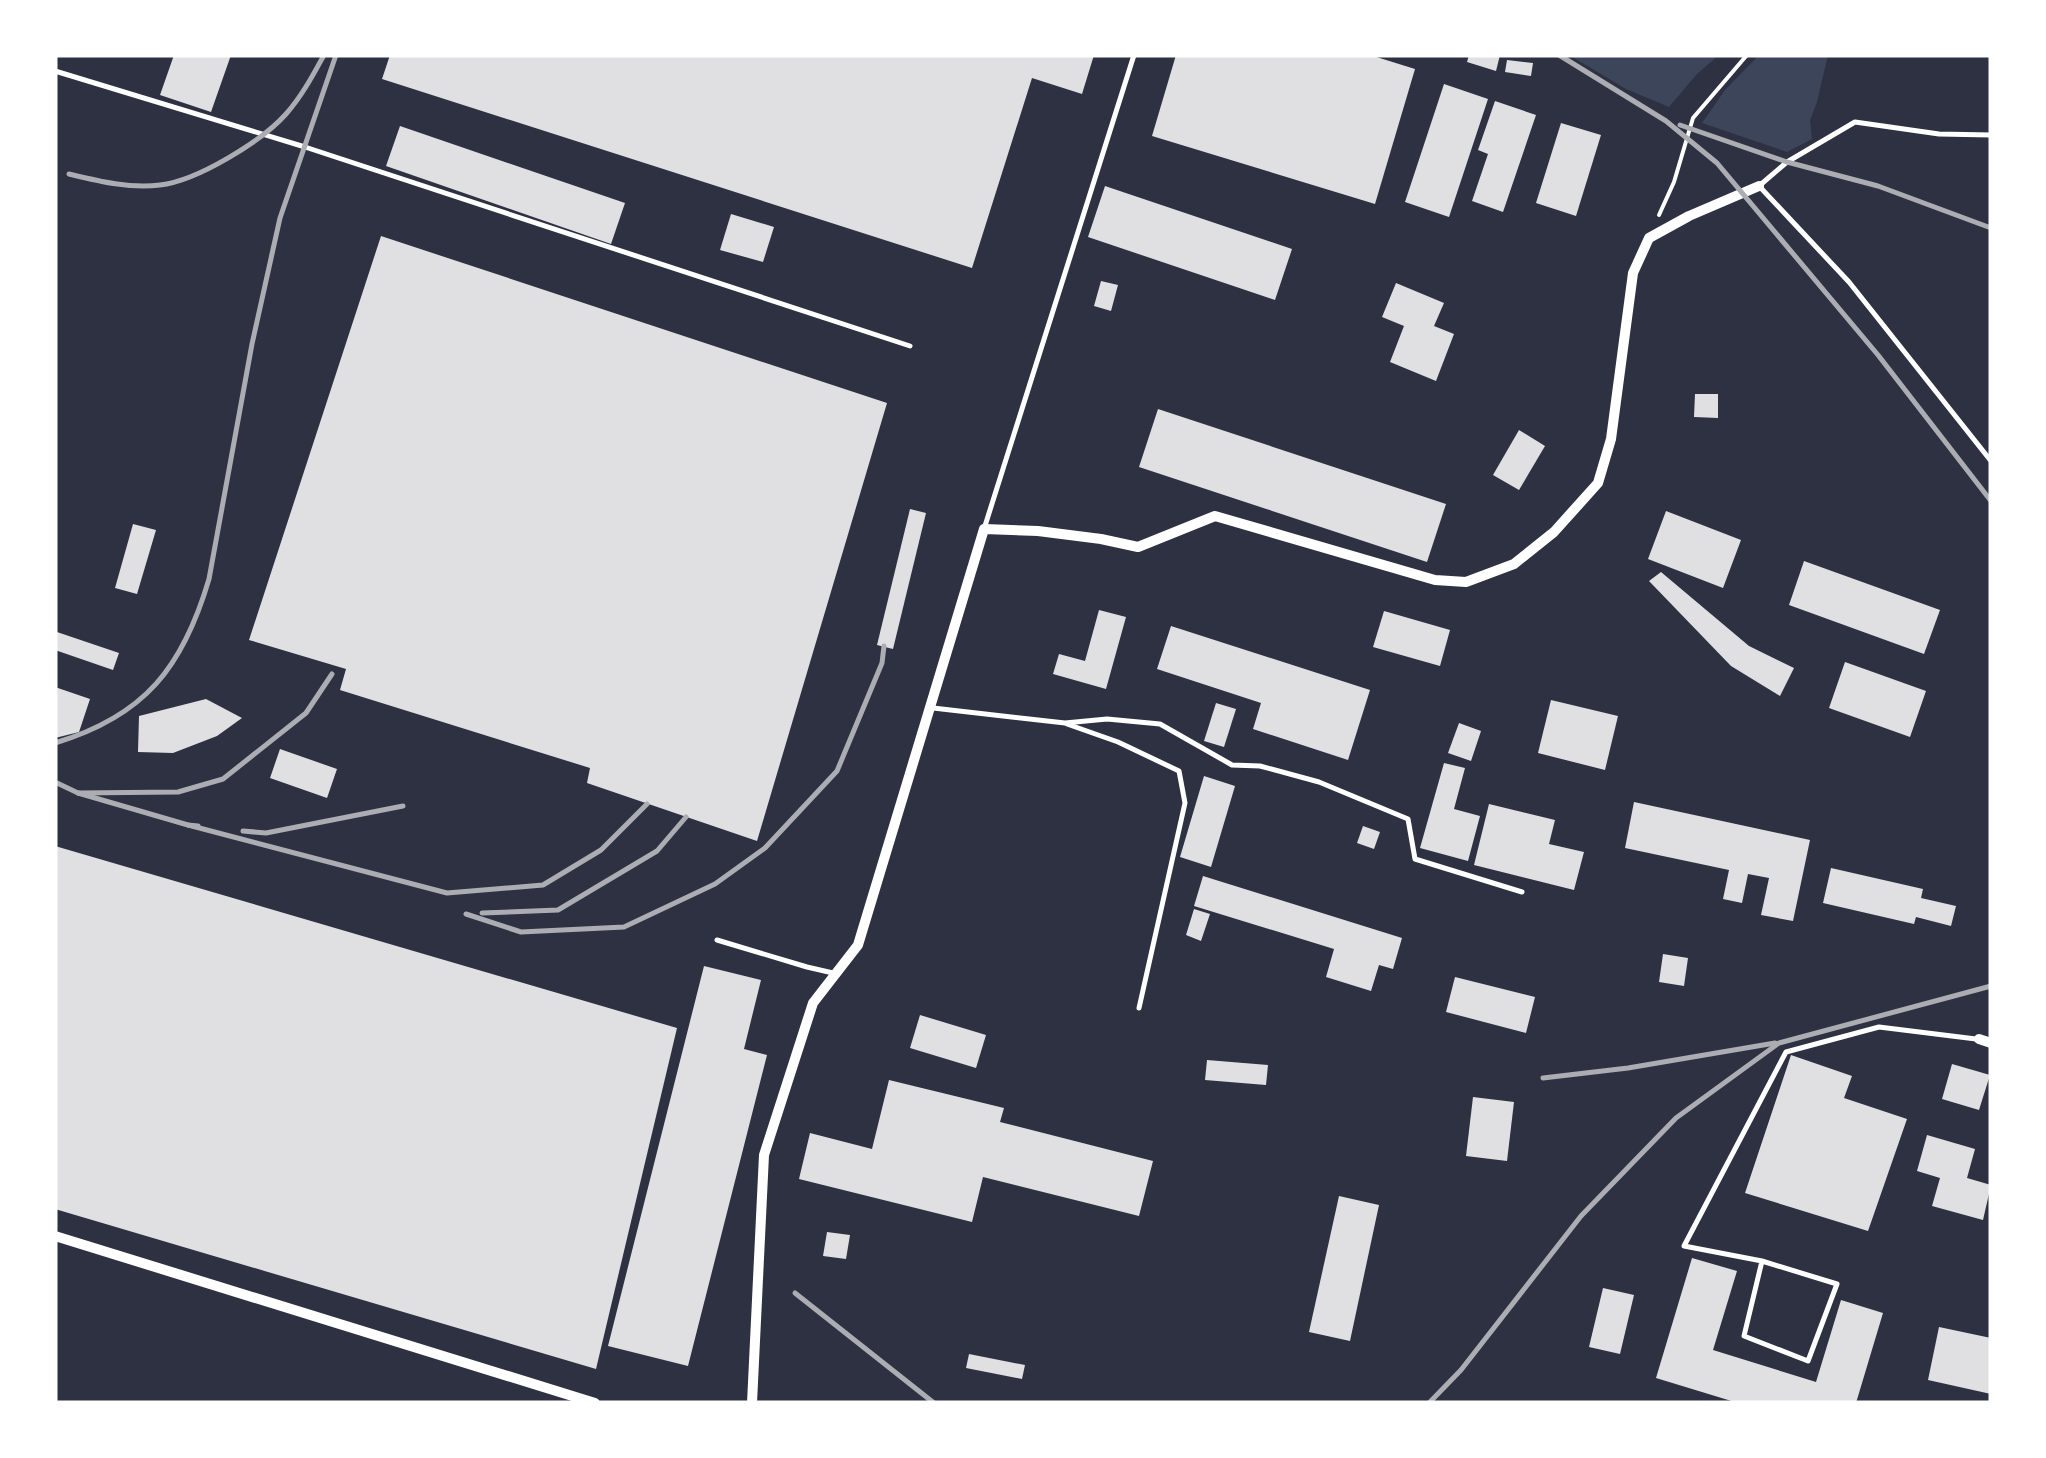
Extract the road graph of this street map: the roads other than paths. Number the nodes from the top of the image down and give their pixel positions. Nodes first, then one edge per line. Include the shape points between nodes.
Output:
1 (1134, 55) edge
2 (55, 71) edge
3 (1991, 135) edge
4 (1759, 186) junction
5 (910, 346) dead end
6 (1991, 461) edge
7 (984, 528) junction
8 (930, 708) junction
9 (1064, 723) junction
10 (1522, 892) dead end
11 (718, 940) dead end
12 (836, 974) junction
13 (1139, 1008) dead end
14 (1985, 1041) edge
15 (55, 1236) edge
16 (1762, 1261) junction
17 (596, 1403) edge
18 (752, 1403) edge

1 - 7 lane
2 - 5 lane
3 - 4 lane via 1855,122
4 - 6 lane via 1849,282
4 - 7 street via 1648,238 1634,273 1611,439 1598,482 1554,532 1514,564 1466,582 1435,580 1215,516 1138,547
7 - 8 street
8 - 9 lane
8 - 12 street via 858,945
9 - 10 lane via 1160,724 1232,764 1319,782 1408,819 1416,860
9 - 13 lane via 1178,771 1185,803
11 - 12 lane
12 - 18 street via 814,1003 764,1155
14 - 16 lane via 1878,1027 1786,1052 1684,1246
15 - 17 street
16 - 16 lane via 1744,1336 1808,1361 1838,1284

